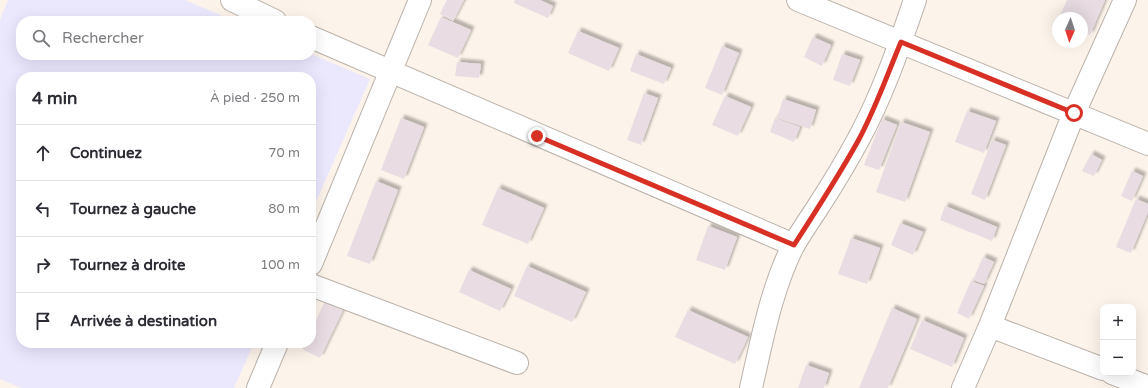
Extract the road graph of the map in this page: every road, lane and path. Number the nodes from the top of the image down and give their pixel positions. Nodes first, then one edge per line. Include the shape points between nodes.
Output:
1 (232, 0) edge
2 (420, 0) edge
3 (798, 0) edge
4 (915, 0) edge
5 (1125, 0) edge
6 (265, 16) edge
7 (316, 39) edge
8 (901, 42) junction
9 (390, 72) junction
10 (1074, 113) junction
11 (1148, 144) edge
12 (794, 245) junction
13 (316, 252) edge
14 (316, 288) edge
15 (990, 326) junction
16 (275, 348) edge
17 (517, 363) dead end
18 (1100, 368) edge
19 (1120, 376) edge
20 (1148, 387) edge
21 (258, 388) edge
22 (751, 388) edge
23 (963, 388) edge

1 - 6 street
2 - 9 street
3 - 8 street
4 - 8 street
5 - 10 street
7 - 9 street
8 - 10 street
8 - 12 street via 859,140
9 - 12 street
9 - 13 street
10 - 11 street
10 - 15 street
12 - 22 street via 781,274 766,322
14 - 17 street
15 - 18 street
15 - 23 street
16 - 21 street
19 - 20 street

